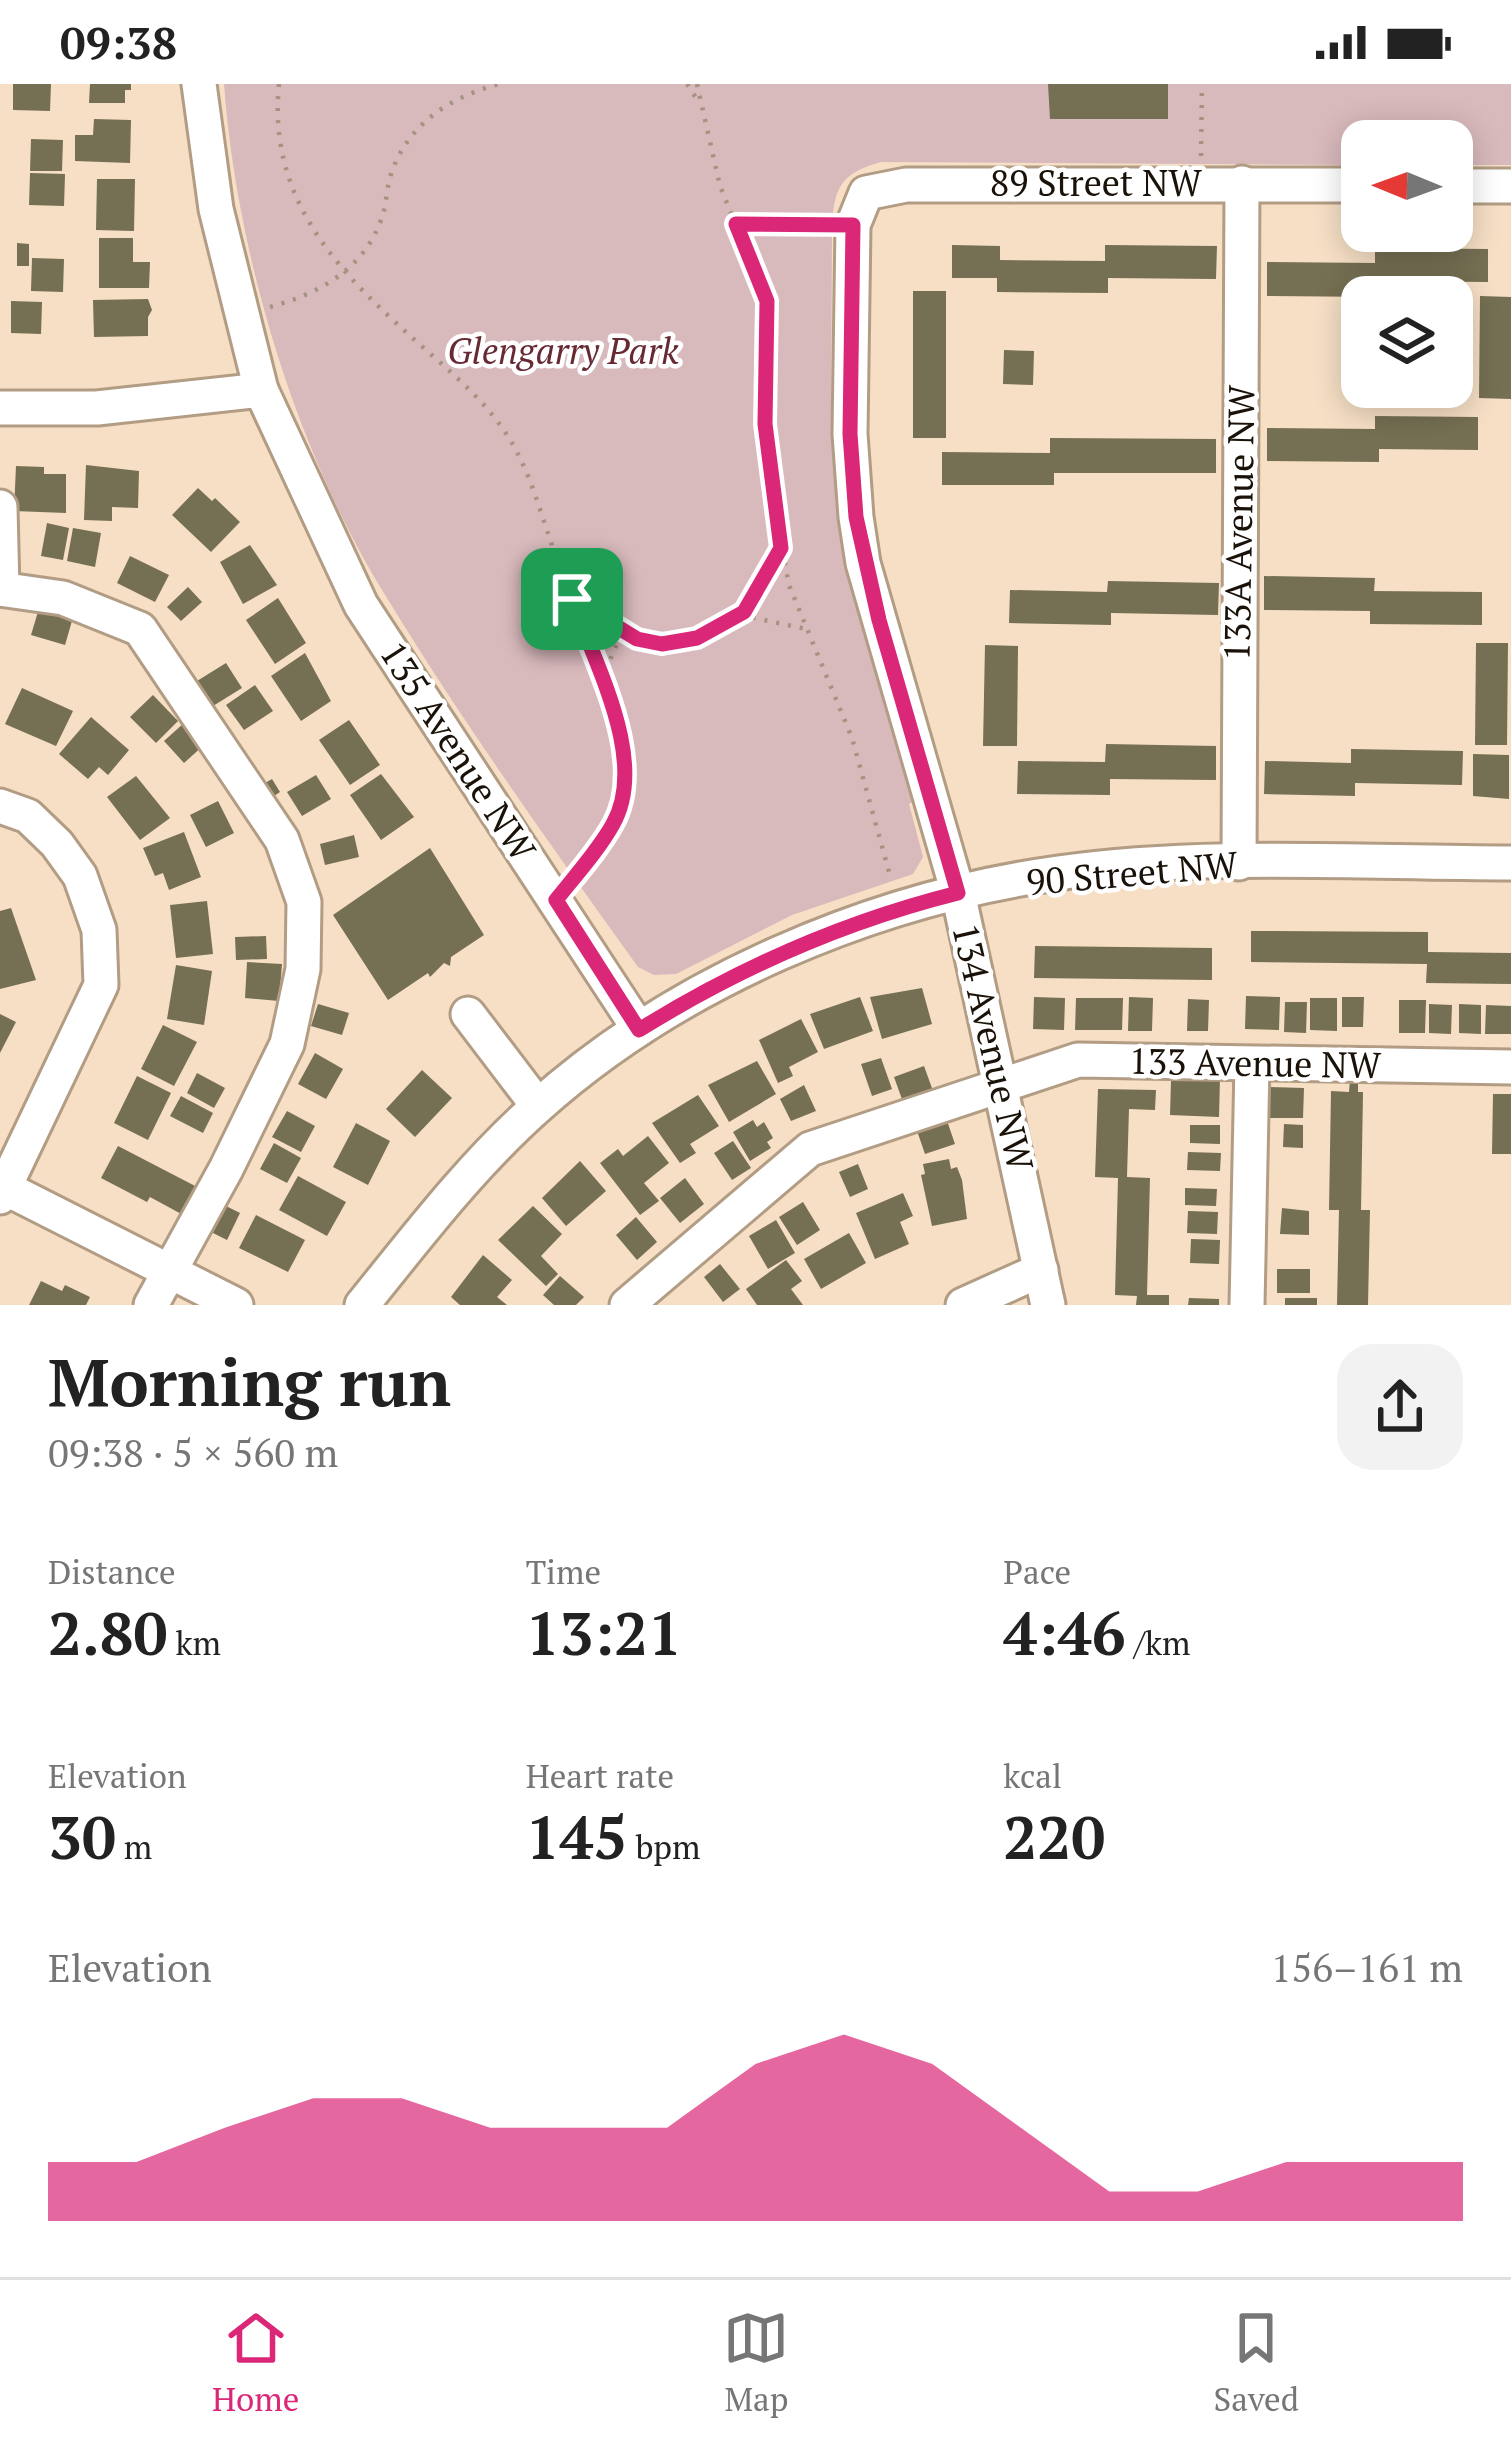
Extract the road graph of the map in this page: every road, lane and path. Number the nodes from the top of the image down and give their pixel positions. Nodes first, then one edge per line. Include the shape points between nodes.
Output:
1 (199, 84) edge
2 (279, 84) edge
3 (500, 84) edge
4 (687, 84) edge
5 (697, 84) edge
6 (1202, 84) edge
7 (703, 112) junction
8 (1200, 182) junction
9 (1242, 183) junction
10 (1341, 184) edge
11 (1473, 186) edge
12 (1511, 186) edge
13 (736, 224) junction
14 (853, 225) junction
15 (343, 273) junction
16 (266, 309) dead end
17 (261, 390) junction
18 (0, 408) edge
19 (0, 507) edge
20 (781, 548) junction
21 (1, 589) edge
22 (572, 599) junction
23 (741, 615) junction
24 (806, 629) junction
25 (622, 632) junction
26 (601, 682) junction
27 (0, 806) edge
28 (1239, 863) junction
29 (1511, 863) edge
30 (893, 884) dead end
31 (958, 893) junction
32 (556, 900) junction
33 (468, 1014) dead end
34 (639, 1030) junction
35 (1252, 1064) junction
36 (1511, 1067) edge
37 (1003, 1085) junction
38 (538, 1106) junction
39 (2, 1192) edge
40 (168, 1270) junction
41 (1041, 1270) junction
42 (151, 1305) edge
43 (236, 1305) edge
44 (362, 1305) edge
45 (627, 1305) edge
46 (963, 1305) edge
47 (1048, 1305) edge
48 (1246, 1305) edge

1 - 17 street, 135 Avenue NW via 216,209
2 - 15 path via 278,125 294,192
3 - 15 path via 445,106 412,134 393,168 381,220
4 - 7 path
5 - 7 path
6 - 8 path
7 - 13 path
8 - 9 street, 89 Street NW
8 - 14 street, 89 Street NW via 906,184 866,193
9 - 10 street, 89 Street NW
9 - 28 street, 133A Avenue NW
11 - 12 street
13 - 14 path
13 - 20 path via 767,301 765,424
14 - 31 street, 134 Avenue NW via 856,517
15 - 16 path via 319,291
15 - 22 path via 499,423
17 - 18 street via 98,408
17 - 32 street, 135 Avenue NW via 361,605
19 - 21 street
20 - 23 path
20 - 24 path
21 - 40 street via 63,598 140,629 282,840 304,902 302,969 287,1043
22 - 25 path
22 - 26 path
23 - 24 path
23 - 25 path via 697,638 662,644
24 - 30 path via 852,738
25 - 26 path
26 - 32 path via 623,742 623,800
27 - 39 street via 28,816 80,876 99,930 101,986
28 - 29 street, 90 Street NW
28 - 31 street, 90 Street NW via 1057,873
31 - 34 street, 90 Street NW via 779,956
31 - 37 street, 134 Avenue NW
32 - 34 street, 135 Avenue NW
33 - 38 street
34 - 38 street
35 - 36 street, 133 Avenue NW
35 - 37 street, 133 Avenue NW via 1078,1060
35 - 48 street
37 - 41 street, 134 Avenue NW
37 - 45 street, 133 Avenue NW via 810,1149
38 - 44 street via 473,1168
39 - 40 street
40 - 42 street
40 - 43 street
41 - 46 street
41 - 47 street, 134 Avenue NW

